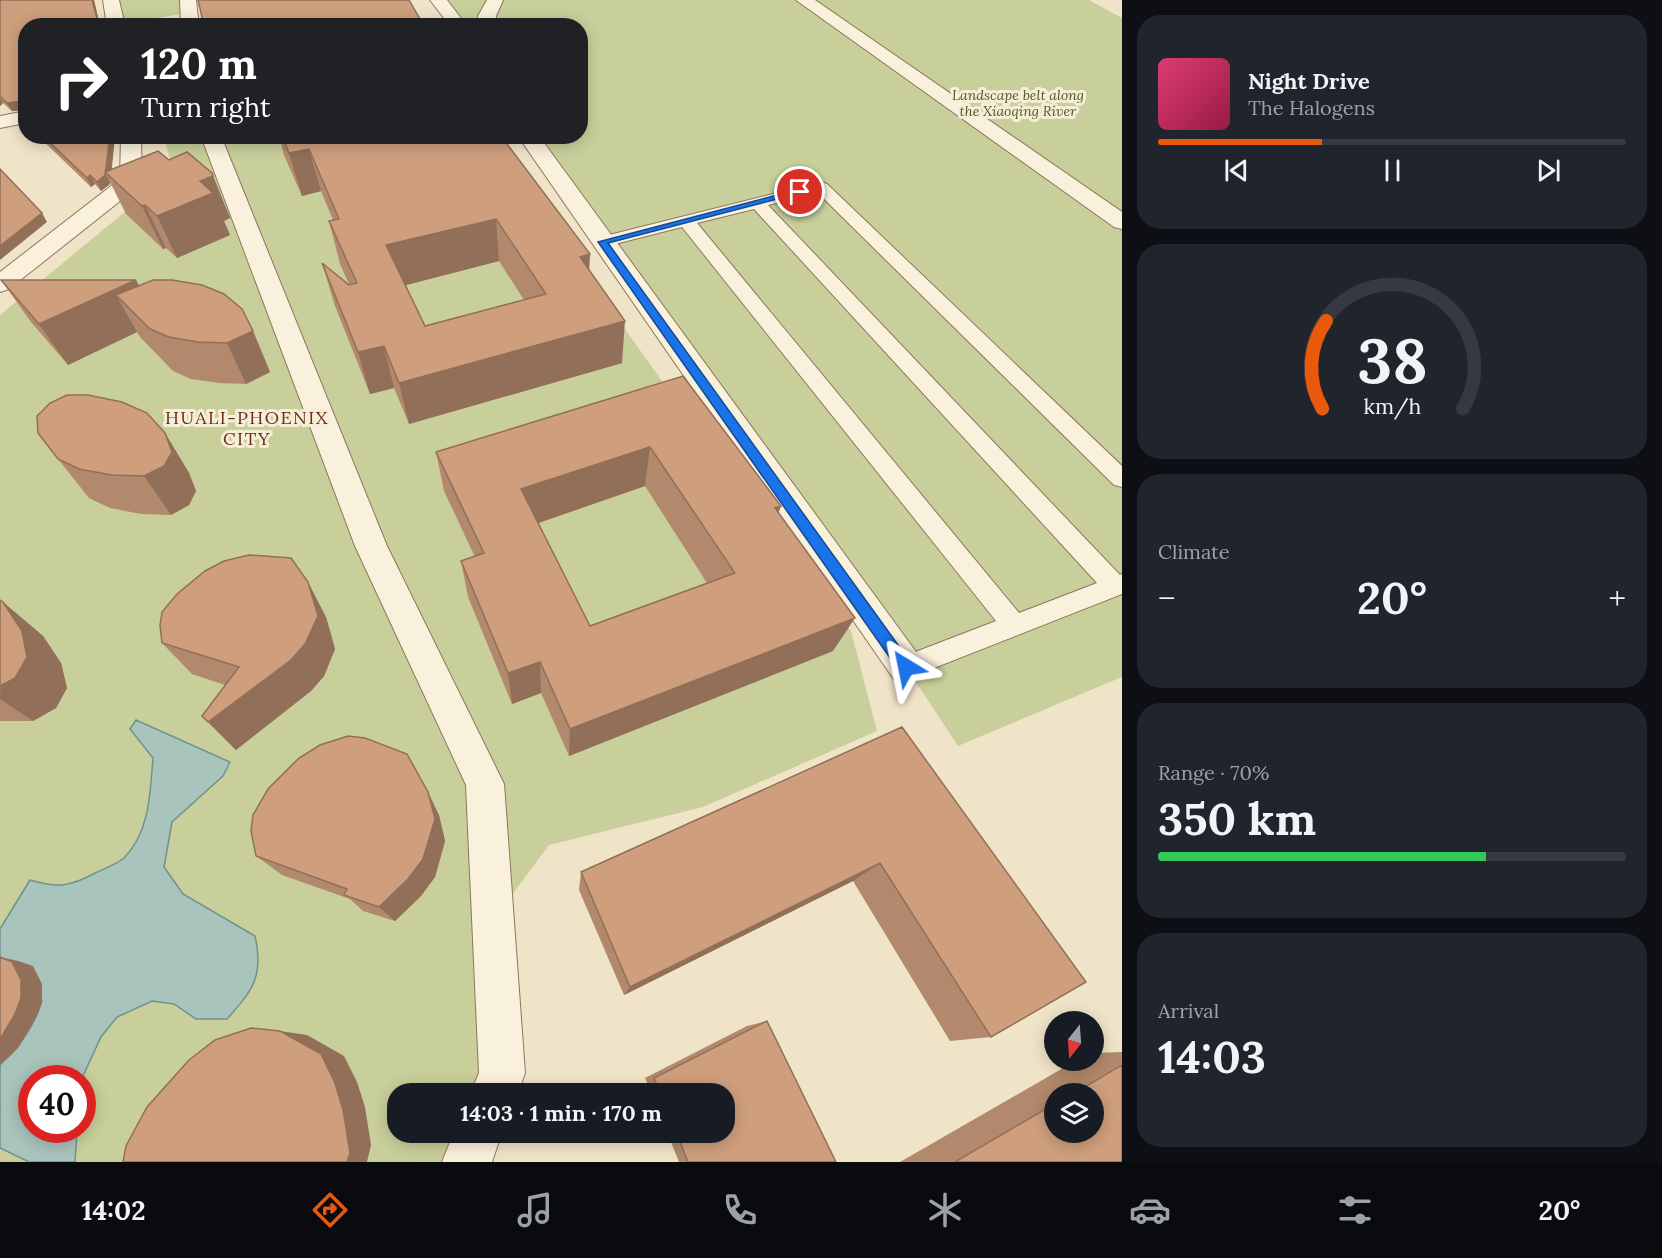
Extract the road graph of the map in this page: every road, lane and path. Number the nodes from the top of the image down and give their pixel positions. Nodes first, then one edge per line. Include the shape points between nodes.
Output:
1 (111, 0) edge
2 (188, 0) edge
3 (438, 0) edge
4 (495, 0) edge
5 (804, 0) edge
6 (114, 18) edge
7 (189, 18) edge
8 (453, 18) edge
9 (487, 18) edge
10 (18, 119) edge
11 (0, 122) edge
12 (130, 144) edge
13 (213, 144) edge
14 (534, 144) edge
15 (757, 203) junction
16 (686, 221) junction
17 (1122, 222) edge
18 (603, 242) junction
19 (0, 284) edge
20 (1122, 479) edge
21 (1118, 585) edge
22 (1014, 625) junction
23 (906, 667) joint
24 (498, 1083) edge
25 (474, 1143) edge
26 (467, 1162) edge

1 - 6 street
2 - 7 street
3 - 8 street
4 - 9 street
5 - 17 street
10 - 11 street
12 - 19 street via 131,181
13 - 24 street via 371,546 485,784 502,1073
14 - 18 street
15 - 16 lane
15 - 20 lane via 820,187
15 - 21 lane
16 - 18 lane
16 - 22 lane
18 - 23 street
21 - 22 lane
22 - 23 lane
25 - 26 street

